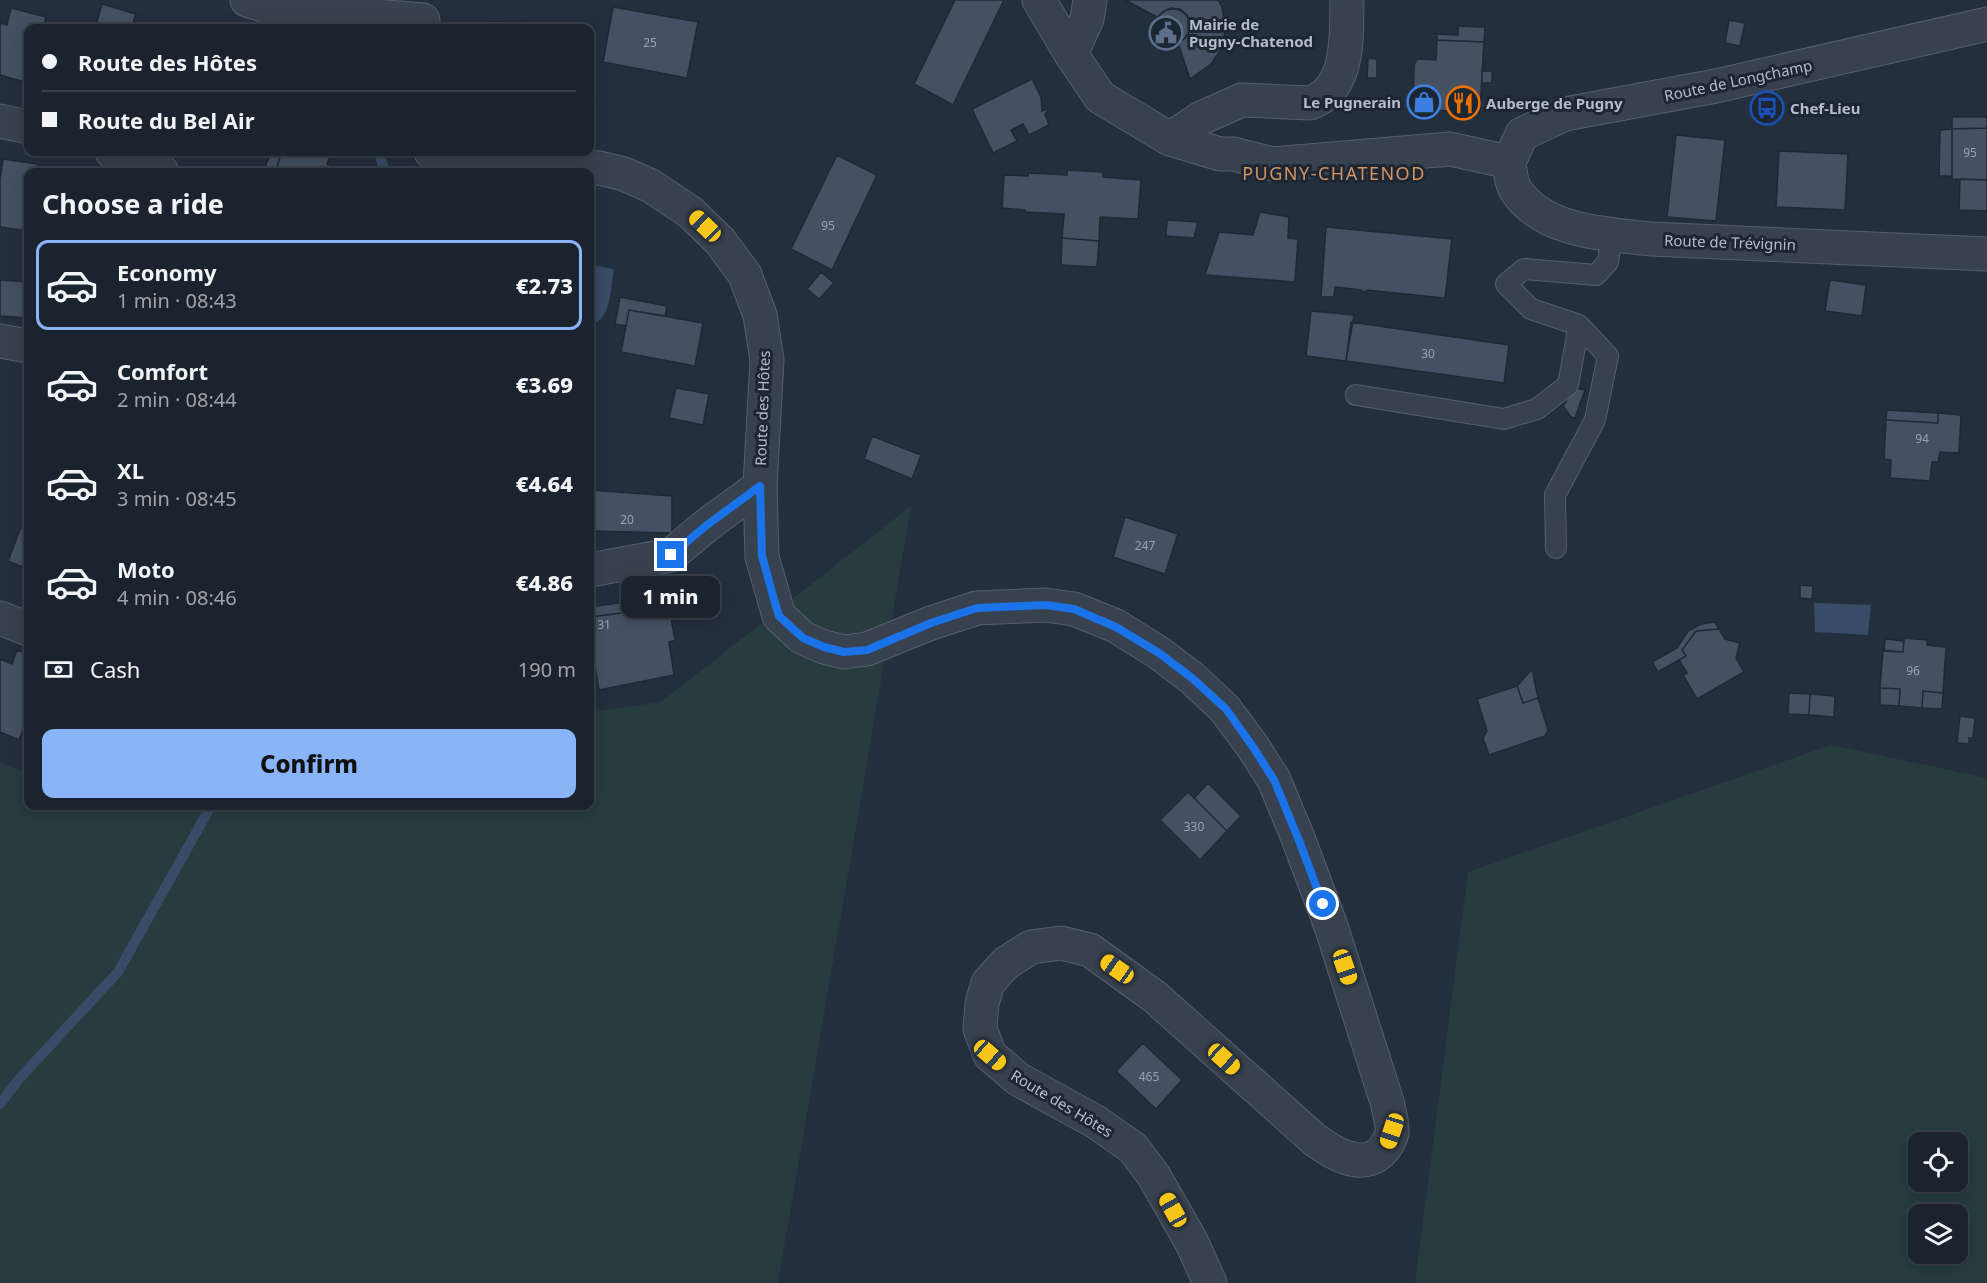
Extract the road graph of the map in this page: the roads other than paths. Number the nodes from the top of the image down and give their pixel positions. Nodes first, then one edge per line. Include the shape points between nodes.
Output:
1 (247, 0) edge
2 (1039, 0) edge
3 (1090, 0) edge
4 (1347, 0) edge
5 (424, 16) edge
6 (1987, 24) edge
7 (1071, 54) junction
8 (0, 121) edge
9 (24, 126) edge
10 (1170, 139) junction
11 (122, 156) edge
12 (438, 156) edge
13 (1509, 162) junction
14 (152, 168) edge
15 (1612, 235) junction
16 (1987, 254) edge
17 (1579, 325) junction
18 (0, 341) edge
19 (24, 345) edge
20 (1356, 395) dead end
21 (760, 486) junction
22 (1556, 548) dead end
23 (594, 569) edge
24 (0, 618) edge
25 (24, 627) edge
26 (1210, 1283) edge

1 - 5 street via 269,6
2 - 7 street
3 - 7 street via 1087,19
4 - 10 street via 1346,51 1339,74 1319,100 1242,100 1201,118
6 - 13 street, Route de Longchamp via 1705,88 1565,114 1522,135
7 - 10 street via 1100,97
8 - 9 street
10 - 13 street via 1273,164 1450,149
11 - 14 street
12 - 21 street, Route des Hôtes via 599,168 624,174 651,186 690,212 720,241 745,275 760,315 767,360
13 - 15 street, Route de Trévignin via 1514,188 1534,210 1569,226
15 - 16 street, Route de Trévignin
15 - 17 lane via 1608,262 1596,275 1524,269 1506,284 1531,309
17 - 20 lane via 1568,386 1537,409 1504,419
17 - 22 lane via 1608,356 1595,420 1556,495
18 - 19 street
21 - 23 street via 671,555
21 - 26 street, Route des Hôtes via 762,556 779,616 803,638 844,652 867,650 977,608 1046,605 1074,609 1116,627 1192,678 1226,709 1274,780 1331,926 1388,1105 1392,1131 1387,1146 1373,1158 1353,1160 1316,1140 1155,997 1090,950 1061,943 1031,948 1006,963 988,983 982,1003 981,1029 990,1055 1018,1079 1096,1122 1132,1148 1154,1176
24 - 25 street

